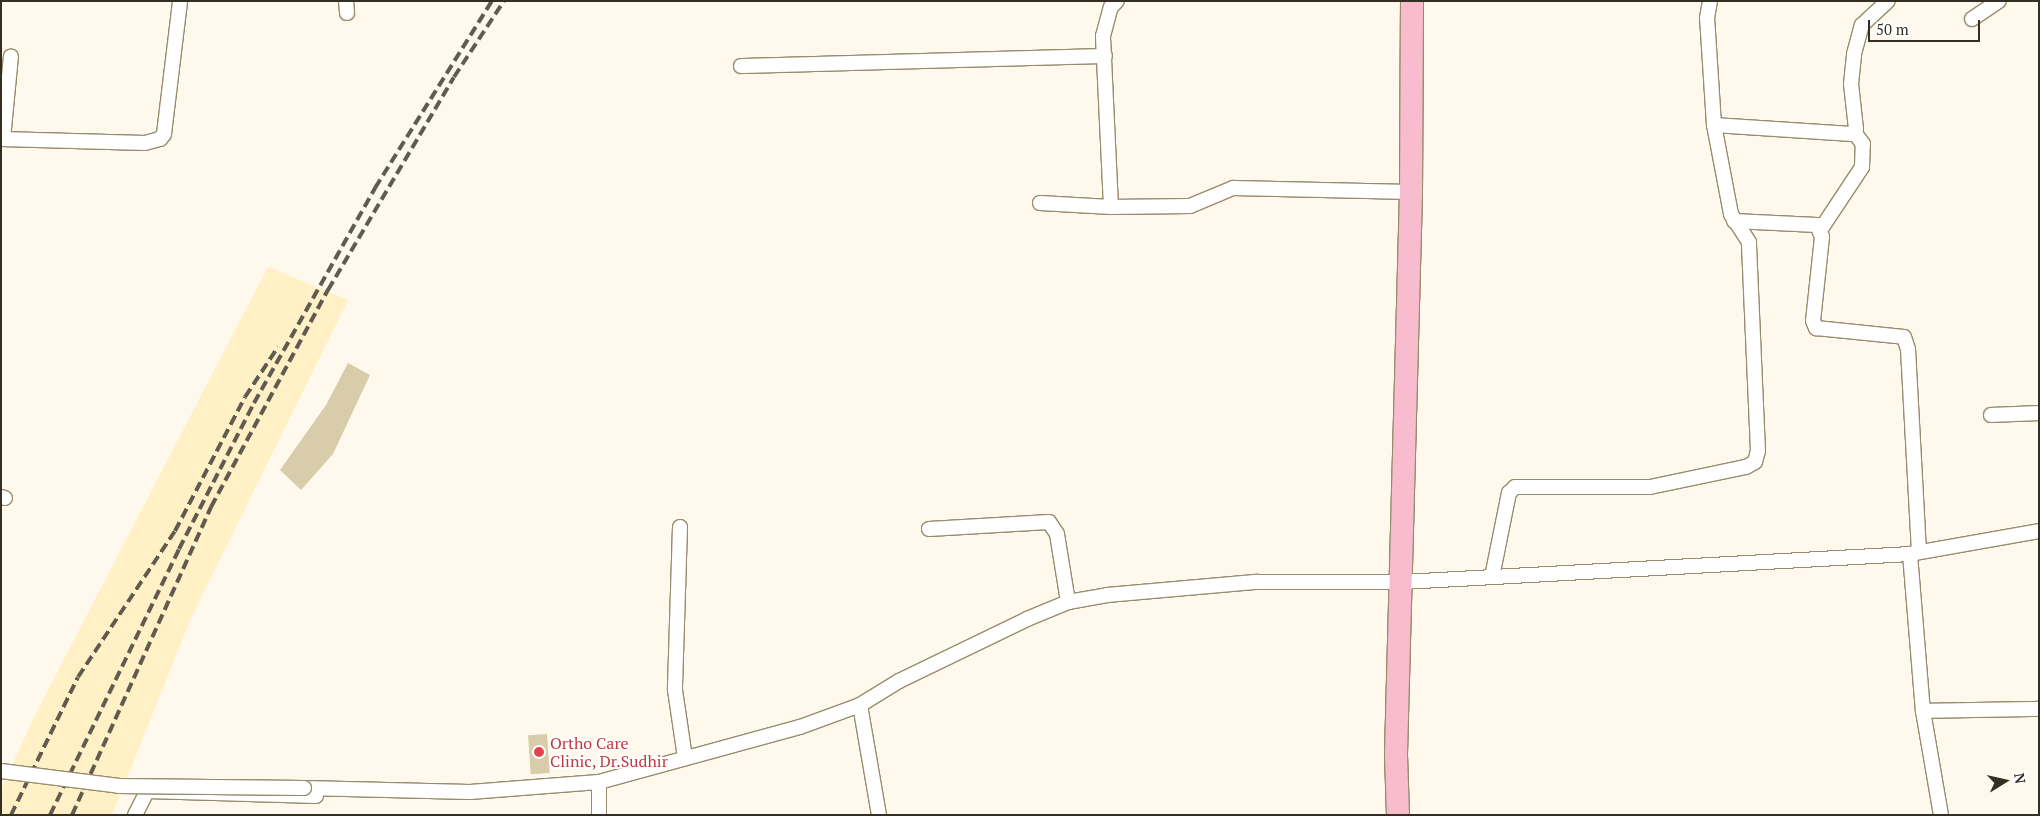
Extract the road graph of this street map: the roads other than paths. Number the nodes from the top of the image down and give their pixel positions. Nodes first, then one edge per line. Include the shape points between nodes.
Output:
1 (180, 1) edge
2 (1117, 1) edge
3 (1412, 1) edge
4 (1710, 1) edge
5 (1888, 1) edge
6 (1999, 1) edge
7 (1972, 19) dead end
8 (11, 56) dead end
9 (1105, 56) junction
10 (741, 66) dead end
11 (1714, 125) junction
12 (1854, 132) junction
13 (2, 139) edge
14 (1411, 192) junction
15 (1040, 204) dead end
16 (1110, 207) junction
17 (1734, 221) junction
18 (1821, 230) junction
19 (2039, 413) edge
20 (1991, 414) dead end
21 (680, 526) dead end
22 (929, 529) dead end
23 (2039, 531) edge
24 (1915, 553) junction
25 (1492, 577) junction
26 (1403, 582) junction
27 (1068, 602) junction
28 (860, 705) junction
29 (2039, 709) edge
30 (1923, 712) junction
31 (684, 758) junction
32 (1, 771) edge
33 (599, 782) junction
34 (401, 790) junction
35 (135, 815) edge
36 (599, 815) edge
37 (879, 815) edge
38 (1398, 815) edge
39 (1941, 815) edge

1 - 13 street via 164,134 160,139 145,143
2 - 9 street via 1111,7 1102,36
3 - 14 main road
4 - 11 street via 1707,18
5 - 12 street via 1862,25 1854,54 1851,84
6 - 7 street
8 - 13 street
9 - 10 street
9 - 16 street
11 - 12 street via 1849,135
11 - 17 street
12 - 18 street via 1863,144 1862,167
14 - 16 street via 1233,188 1190,206
14 - 26 main road via 1406,307
15 - 16 street
17 - 18 street via 1811,223
17 - 25 street via 1749,242 1758,452 1754,462 1746,467 1650,487 1515,487 1509,493
18 - 24 street via 1816,328 1901,335 1906,342
19 - 20 street
21 - 31 street via 675,690
22 - 27 street via 1050,522 1057,534
23 - 24 street
24 - 25 street
24 - 30 street
25 - 26 street
26 - 27 street via 1257,582 1107,594
26 - 38 main road via 1396,754
27 - 28 street via 899,681
28 - 31 street via 800,727
28 - 37 street
29 - 30 street
30 - 39 street
31 - 33 street
32 - 34 street, bridge via 119,786
33 - 34 street via 470,792
33 - 36 street
34 - 35 street via 378,796 147,792

